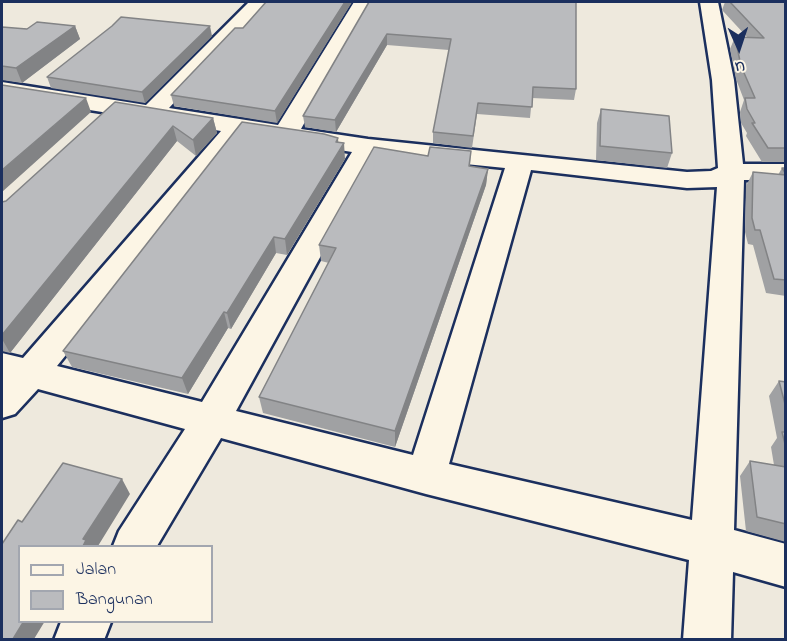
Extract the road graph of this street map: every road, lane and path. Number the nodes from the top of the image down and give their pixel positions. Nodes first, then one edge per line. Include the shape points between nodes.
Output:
1 (259, 2) edge
2 (363, 2) edge
3 (709, 2) edge
4 (54, 72) edge
5 (2, 89) edge
6 (27, 93) junction
7 (114, 107) junction
8 (151, 113) junction
9 (237, 127) junction
10 (88, 130) edge
11 (285, 135) junction
12 (368, 147) junction
13 (520, 162) junction
14 (731, 172) junction
15 (786, 172) edge
16 (16, 370) edge
17 (2, 403) edge
18 (211, 421) junction
19 (426, 476) junction
20 (135, 545) edge
21 (712, 545) junction
22 (786, 566) edge
23 (87, 623) edge
24 (77, 639) edge
25 (706, 639) edge

1 - 8 street
2 - 11 street
3 - 14 street via 723,80
4 - 6 street
5 - 6 street
6 - 7 street
7 - 8 street
7 - 10 street
8 - 9 street
9 - 11 street
9 - 16 street
11 - 12 street
12 - 13 street
12 - 18 street
13 - 14 street via 687,180 715,179
13 - 19 street
14 - 15 street
14 - 21 street
16 - 17 street
16 - 18 street
18 - 19 street
18 - 20 street
19 - 21 street
21 - 22 street
21 - 25 street
23 - 24 street

